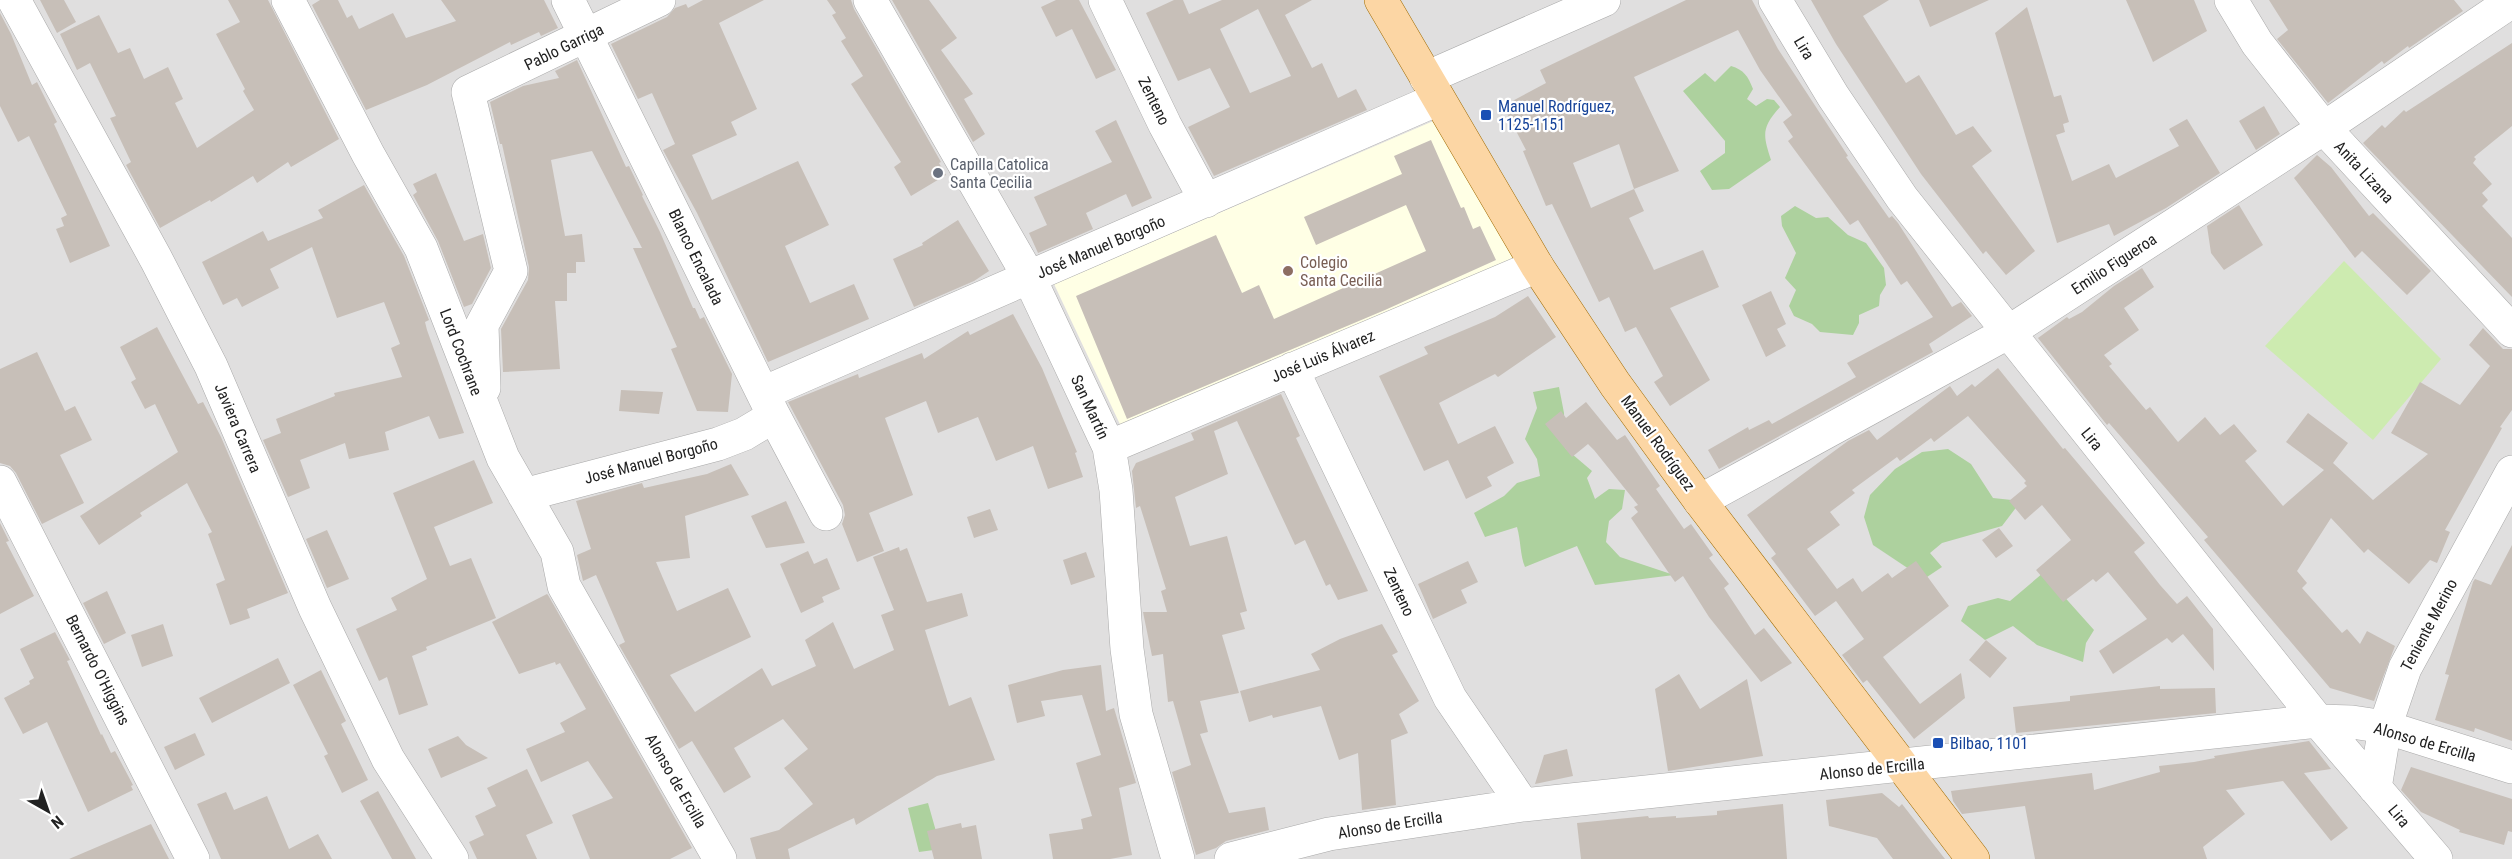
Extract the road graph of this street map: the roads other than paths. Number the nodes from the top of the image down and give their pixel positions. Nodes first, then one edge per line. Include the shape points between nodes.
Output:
1 (14, 0) edge
2 (288, 0) edge
3 (568, 0) edge
4 (659, 0) edge
5 (870, 0) edge
6 (1106, 0) edge
7 (1381, 0) edge
8 (1604, 0) edge
9 (1775, 0) edge
10 (2232, 0) edge
11 (2507, 6) edge
12 (587, 36) junction
13 (1432, 88) junction
14 (2324, 128) junction
15 (1206, 201) junction
16 (1537, 266) junction
17 (1029, 277) junction
18 (2512, 331) edge
19 (2007, 333) junction
20 (1292, 369) junction
21 (768, 404) junction
22 (485, 413) junction
23 (1109, 447) junction
24 (2512, 472) edge
25 (0, 482) edge
26 (524, 495) junction
27 (1700, 501) junction
28 (826, 514) dead end
29 (632, 703) joint
30 (2318, 721) junction
31 (2385, 727) junction
32 (1901, 767) junction
33 (2512, 767) edge
34 (2375, 788) junction
35 (1523, 804) junction
36 (193, 859) edge
37 (452, 859) edge
38 (720, 859) edge
39 (1178, 859) edge
40 (1231, 859) edge
41 (1973, 859) edge
42 (2436, 859) edge

1 - 37 street, Javiera Carrera via 211,366 315,608 388,759
2 - 22 street, Lord Cochrane via 420,248
3 - 12 street, Blanco Encalada
4 - 12 street, Pablo Garriga
5 - 17 street, San Martín
6 - 15 street, Zenteno
7 - 13 main road, Manuel Rodríguez
8 - 13 street, José Manuel Borgoño
9 - 19 street, Lira via 1867,149
10 - 14 street, Anita Lizana via 2257,43
11 - 14 street, Emilio Figueroa
12 - 21 street, Blanco Encalada
12 - 22 street, Pablo Garriga via 468,92 510,271 482,325
13 - 15 street, José Manuel Borgoño
13 - 16 main road, Manuel Rodríguez
14 - 18 street, Anita Lizana
14 - 19 street, Emilio Figueroa
15 - 17 street, José Manuel Borgoño
16 - 20 street, José Luis Álvarez
16 - 27 main road, Manuel Rodríguez via 1615,384
17 - 21 street, José Manuel Borgoño
17 - 23 street, San Martín
19 - 27 street, Emilio Figueroa
19 - 30 street, Lira
20 - 23 street, José Luis Álvarez
20 - 35 street, Zenteno via 1450,698
21 - 26 street, José Manuel Borgoño via 744,434 718,444
21 - 28 street, Blanco Encalada
22 - 26 street, Lord Cochrane via 503,459
23 - 39 street, San Martín via 1136,714
24 - 31 street, Teniente Merino via 2414,650
25 - 36 street, Bernardo O'Higgins
26 - 29 street, Lord Cochrane via 557,552 564,586
27 - 32 main road, Manuel Rodríguez
29 - 38 street, Alonso de Ercilla
30 - 31 street, Alonso de Ercilla
30 - 32 street, Alonso de Ercilla
30 - 34 street, Lira
31 - 33 street, Alonso de Ercilla
31 - 34 street, Teniente Merino
32 - 35 street, Alonso de Ercilla
32 - 41 main road, Manuel Rodríguez
34 - 42 street, Lira
35 - 40 street, Alonso de Ercilla via 1329,834

